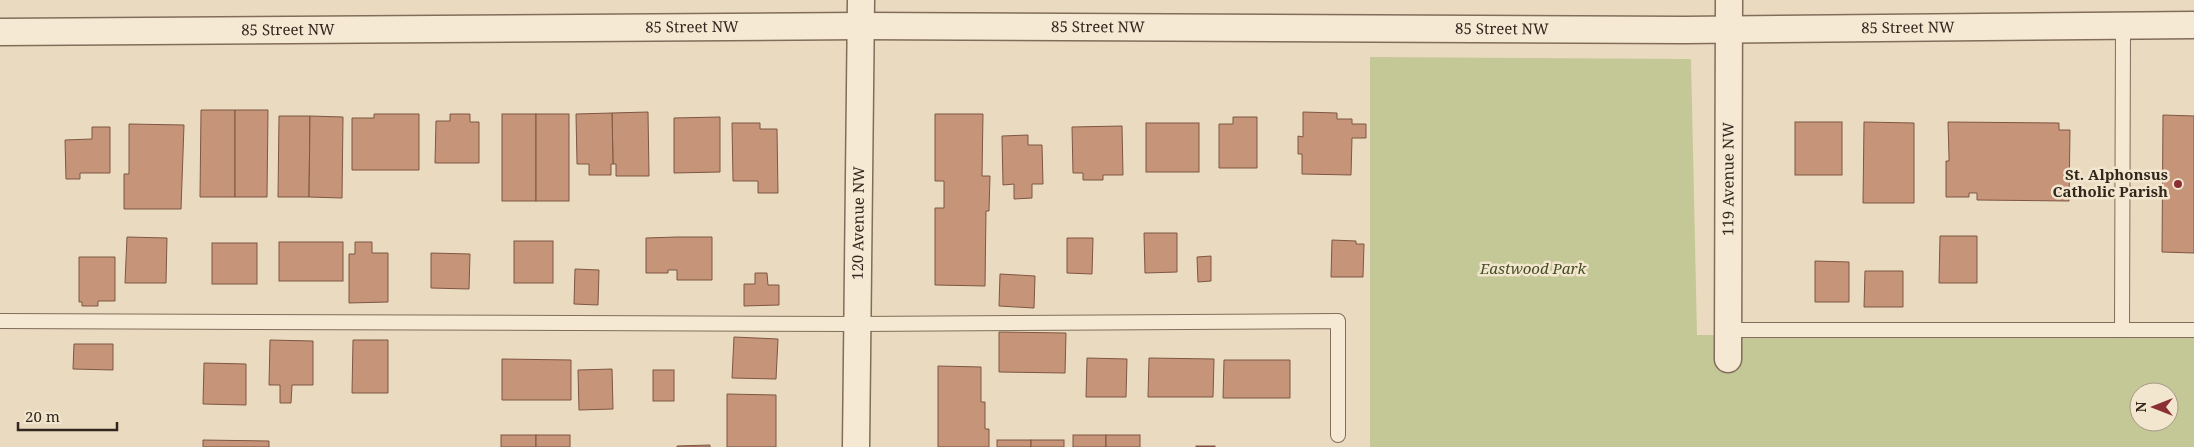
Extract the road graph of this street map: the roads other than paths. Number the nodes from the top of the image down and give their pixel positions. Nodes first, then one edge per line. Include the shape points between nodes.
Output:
1 (861, 0) edge
2 (1729, 0) edge
3 (2194, 25) edge
4 (861, 26) junction
5 (2123, 26) junction
6 (1729, 30) junction
7 (0, 32) edge
8 (0, 321) edge
9 (857, 324) junction
10 (1728, 330) junction
11 (2122, 330) junction
12 (2194, 330) edge
13 (1728, 359) dead end
14 (1338, 435) dead end
15 (856, 447) edge

1 - 4 street, 120 Avenue NW
2 - 6 street, 119 Avenue NW
3 - 5 street, 85 Street NW
4 - 6 street, 85 Street NW
4 - 7 street, 85 Street NW
4 - 9 street, 120 Avenue NW
5 - 6 street, 85 Street NW
5 - 11 lane
6 - 10 street, 119 Avenue NW
8 - 9 lane
9 - 14 lane via 1338,321
9 - 15 street, 120 Avenue NW
10 - 11 lane
10 - 13 street, 119 Avenue NW
11 - 12 lane

